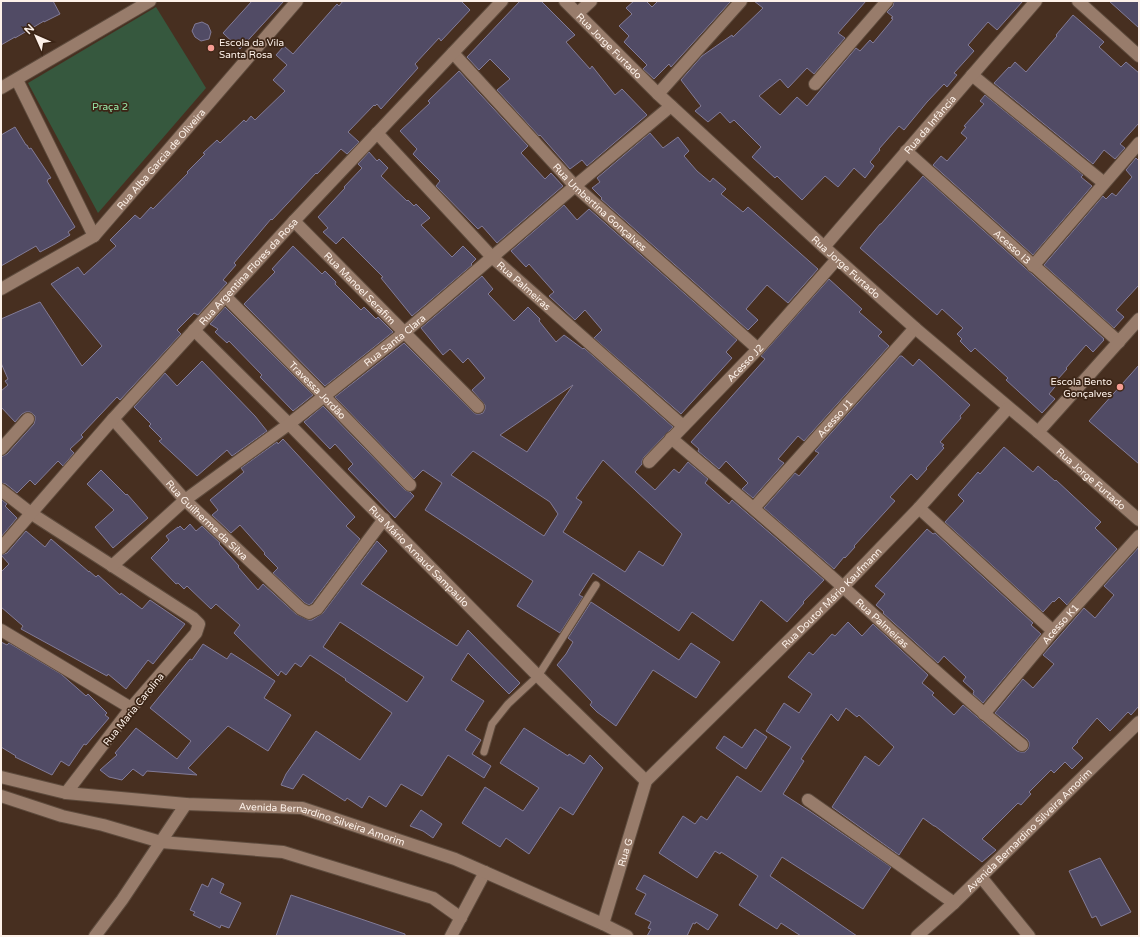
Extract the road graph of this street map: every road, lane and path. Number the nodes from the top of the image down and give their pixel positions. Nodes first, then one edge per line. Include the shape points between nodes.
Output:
1 (150, 1) edge
2 (297, 1) edge
3 (502, 1) edge
4 (566, 1) edge
5 (591, 1) edge
6 (741, 1) edge
7 (887, 1) edge
8 (1036, 1) edge
9 (1078, 1) edge
10 (578, 13) junction
11 (453, 53) junction
12 (1139, 56) edge
13 (972, 75) junction
14 (16, 80) junction
15 (815, 84) dead end
16 (1, 88) edge
17 (658, 94) junction
18 (670, 106) junction
19 (377, 133) junction
20 (1139, 144) edge
21 (906, 151) junction
22 (1104, 183) junction
23 (575, 186) junction
24 (294, 221) junction
25 (94, 236) junction
26 (824, 247) junction
27 (492, 257) junction
28 (837, 259) junction
29 (1033, 266) junction
30 (1, 289) edge
31 (225, 296) junction
32 (1139, 319) edge
33 (915, 328) junction
34 (194, 330) junction
35 (405, 332) junction
36 (1119, 342) junction
37 (758, 349) junction
38 (324, 396) junction
39 (478, 407) dead end
40 (1008, 408) junction
41 (28, 419) dead end
42 (113, 419) junction
43 (289, 424) junction
44 (683, 426) junction
45 (1038, 432) junction
46 (672, 438) junction
47 (1, 448) edge
48 (649, 462) dead end
49 (410, 485) dead end
50 (1, 490) edge
51 (186, 500) junction
52 (754, 508) junction
53 (919, 508) junction
54 (32, 514) junction
55 (384, 519) junction
56 (1139, 520) edge
57 (1139, 536) edge
58 (1, 548) edge
59 (112, 566) junction
60 (596, 585) dead end
61 (843, 587) junction
62 (1, 630) edge
63 (1053, 631) junction
64 (538, 676) junction
65 (131, 708) junction
66 (984, 714) junction
67 (1139, 722) edge
68 (1022, 745) dead end
69 (484, 752) dead end
70 (1, 776) edge
71 (646, 781) junction
72 (66, 793) junction
73 (1, 796) edge
74 (808, 800) dead end
75 (186, 804) junction
76 (161, 842) junction
77 (485, 872) junction
78 (980, 877) junction
79 (954, 903) junction
80 (461, 918) junction
81 (603, 924) junction
82 (95, 936) edge
83 (451, 936) edge
84 (627, 936) edge
85 (917, 936) edge
86 (1029, 936) edge

1 - 14 street
2 - 25 street, Rua Alba Garcia de Oliveira
3 - 11 street, Rua Argentina Flores da Rosa
4 - 10 street, Rua Jorge Furtado
5 - 10 street
6 - 17 street
7 - 15 street
8 - 13 street, Rua da Infância
9 - 12 street
10 - 17 street, Rua Jorge Furtado
11 - 19 street, Rua Argentina Flores da Rosa
11 - 23 street, Rua Umbertina Gonçalves
13 - 21 street, Rua da Infância
13 - 22 street
14 - 16 street
14 - 25 street
17 - 18 street, Rua Jorge Furtado
18 - 23 street, Rua Santa Clara
18 - 26 street, Rua Jorge Furtado
19 - 24 street, Rua Argentina Flores da Rosa
19 - 27 street, Rua Palmeiras
20 - 22 street
21 - 26 street, Rua da Infância
21 - 29 street, Acesso I3
22 - 29 street
23 - 27 street, Rua Santa Clara
23 - 37 street, Rua Umbertina Gonçalves
24 - 31 street, Rua Argentina Flores da Rosa
24 - 35 street, Rua Manoel Serafim
25 - 30 street, Rua Alba Garcia de Oliveira
26 - 28 street, Rua Jorge Furtado
27 - 35 street, Rua Santa Clara
27 - 44 street, Rua Palmeiras
28 - 33 street, Rua Jorge Furtado
28 - 37 street, Acesso J2
29 - 36 street, Acesso I3
31 - 34 street, Rua Argentina Flores da Rosa
31 - 38 street, Travessa Jordão
32 - 36 street
33 - 40 street, Rua Jorge Furtado
33 - 52 street, Acesso J1
34 - 42 street, Rua Argentina Flores da Rosa
34 - 43 street, Rua Mário Arnaud Sampaulo
35 - 38 street, Rua Santa Clara
35 - 39 street, Rua Manoel Serafim
36 - 45 street
37 - 44 street, Acesso J2
38 - 43 street, Rua Santa Clara
38 - 49 street, Travessa Jordão
40 - 45 street, Rua Jorge Furtado
40 - 53 street, Rua Doutor Mário Kaufmann
41 - 47 street
42 - 51 street, Rua Guilherme da Silva
42 - 54 street, Rua Argentina Flores da Rosa
43 - 51 street, Rua Santa Clara
43 - 55 street, Rua Mário Arnaud Sampaulo
44 - 46 street, Acesso J2
45 - 56 street, Rua Jorge Furtado
46 - 48 street, Acesso J2
46 - 52 street, Rua Palmeiras
50 - 54 street
51 - 55 street, Rua Guilherme da Silva via 301,609 309,613 317,609
51 - 59 street, Rua Santa Clara
52 - 61 street, Rua Palmeiras
53 - 61 street, Rua Doutor Mário Kaufmann
53 - 63 street
54 - 58 street, Rua Argentina Flores da Rosa
54 - 59 street
55 - 64 street, Rua Mário Arnaud Sampaulo
57 - 63 street, Acesso K1
59 - 65 street, Rua Maria Carolina via 199,624 196,633
60 - 64 lane
61 - 66 street, Rua Palmeiras
61 - 71 street, Rua Doutor Mário Kaufmann
62 - 65 street
63 - 66 street, Acesso K1
64 - 69 lane via 508,704 492,724
64 - 71 street, Rua Mário Arnaud Sampaulo
65 - 72 street, Rua Maria Carolina
66 - 68 street, Rua Palmeiras
67 - 78 street, Avenida Bernardino Silveira Amorim
70 - 72 street, Avenida Bernardino Silveira Amorim
71 - 81 street, Rua G
72 - 75 street, Avenida Bernardino Silveira Amorim
73 - 76 street via 62,816
74 - 79 street
75 - 76 street
75 - 77 street, Avenida Bernardino Silveira Amorim via 302,808 456,859
76 - 80 street via 283,852 433,898
76 - 82 street
77 - 80 street
77 - 81 street, Avenida Bernardino Silveira Amorim
78 - 79 street, Avenida Bernardino Silveira Amorim
78 - 86 street
79 - 85 street, Avenida Bernardino Silveira Amorim
80 - 83 street
81 - 84 street, Avenida Bernardino Silveira Amorim

